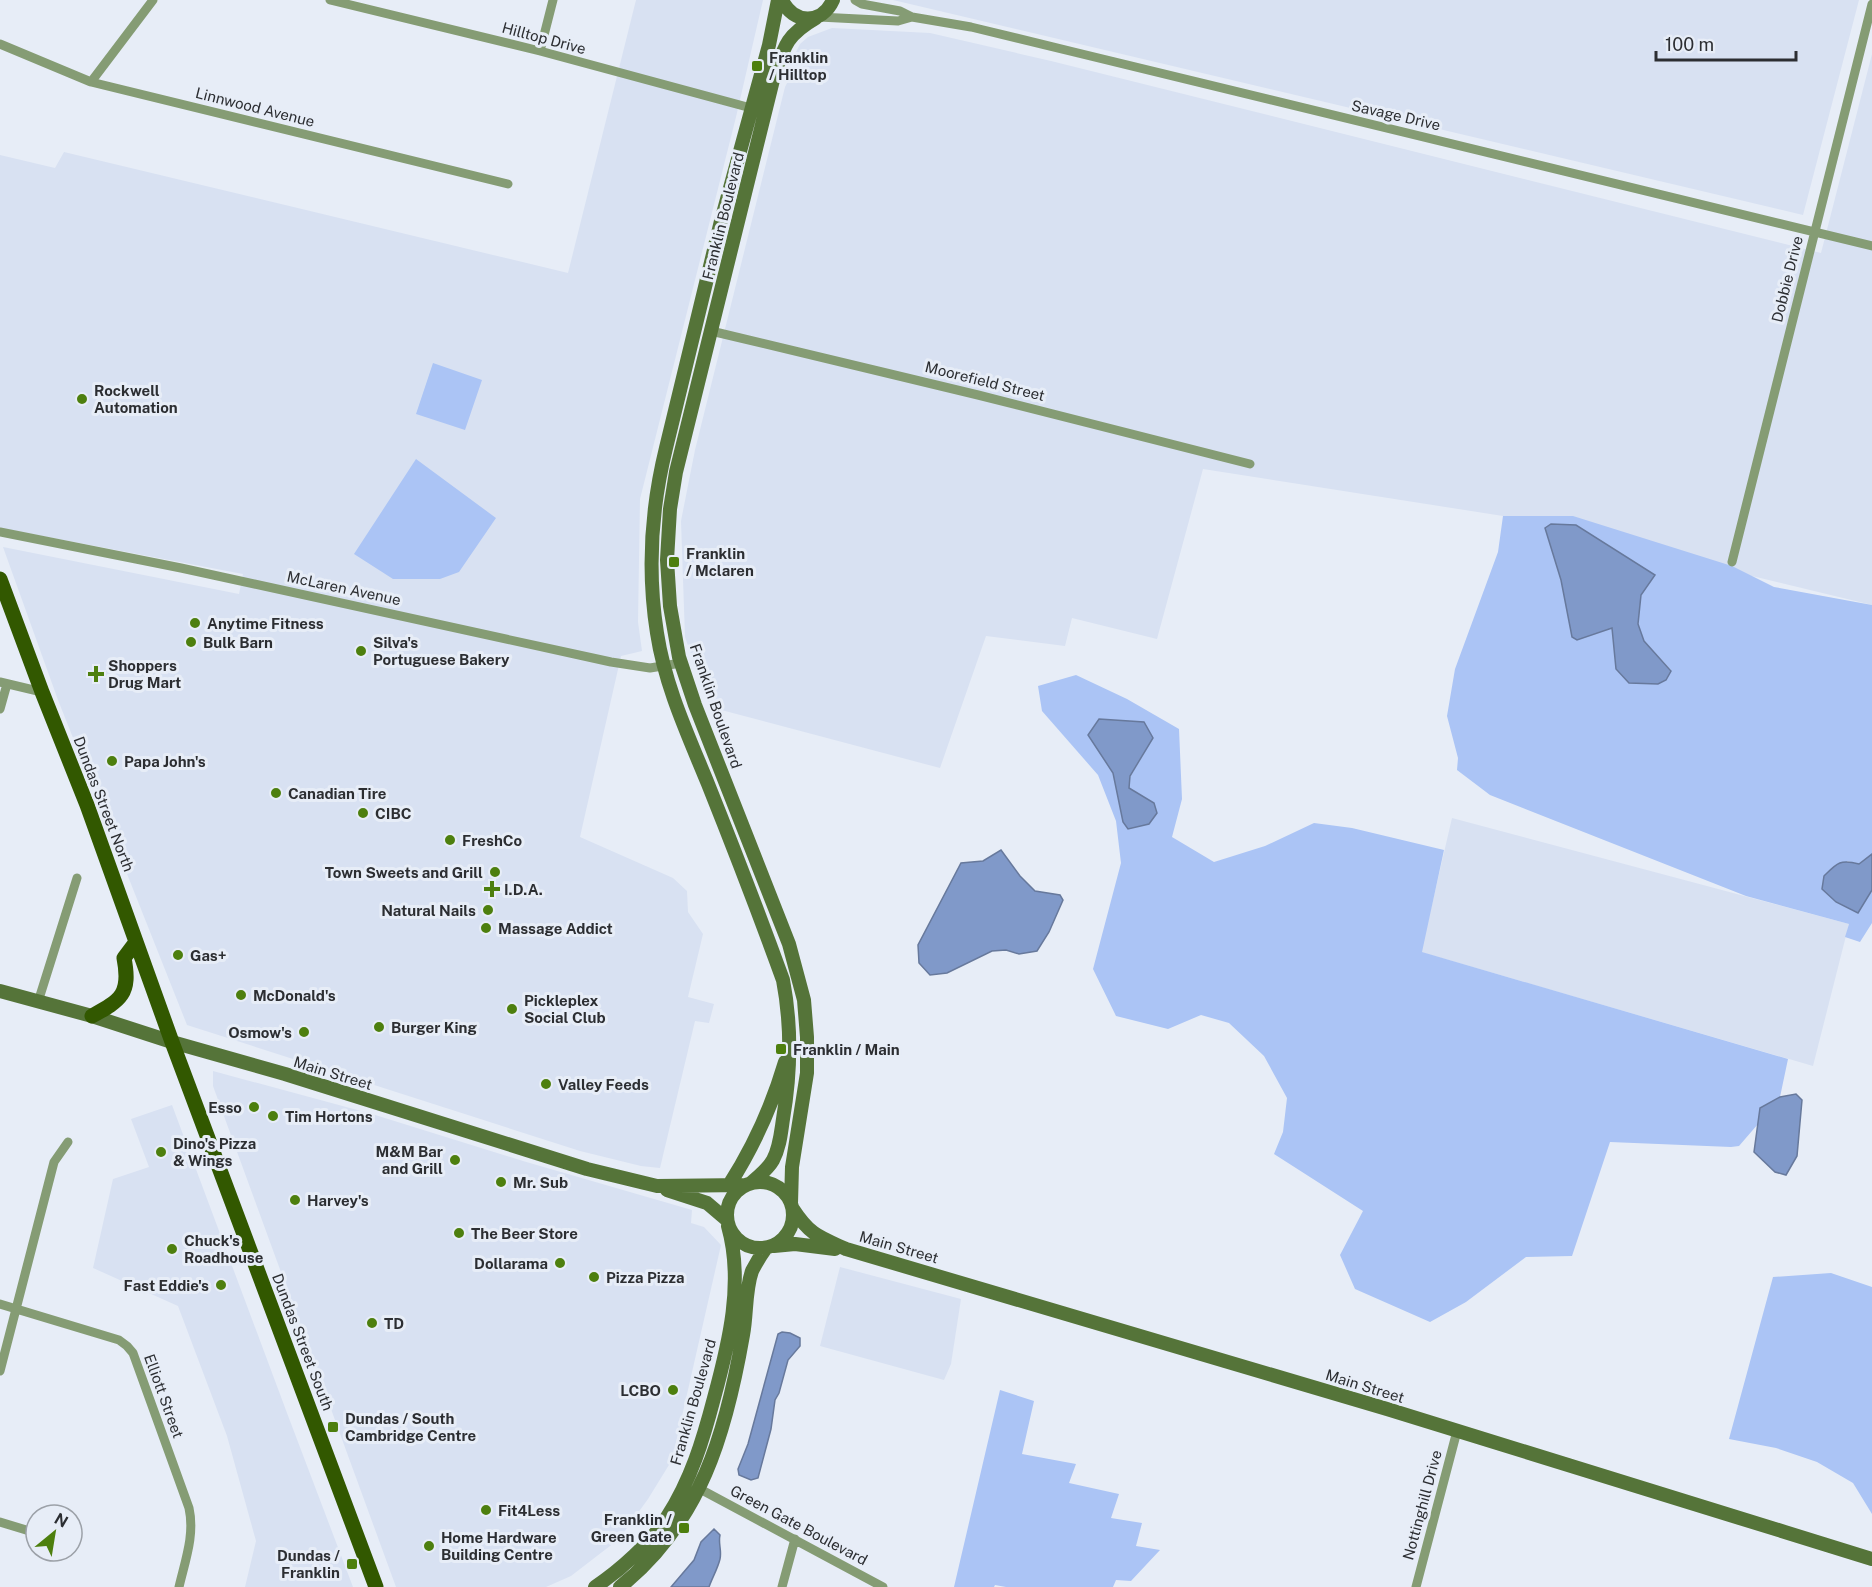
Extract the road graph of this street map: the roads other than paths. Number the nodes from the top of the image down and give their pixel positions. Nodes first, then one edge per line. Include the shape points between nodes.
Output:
1 (153, 0) edge
2 (330, 0) edge
3 (553, 0) edge
4 (780, 0) edge
5 (833, 0) edge
6 (855, 0) edge
7 (878, 0) edge
8 (1872, 4) edge
9 (891, 10) junction
10 (817, 17) junction
11 (912, 17) junction
12 (0, 44) edge
13 (540, 51) junction
14 (91, 82) junction
15 (751, 108) junction
16 (508, 184) dead end
17 (1815, 232) junction
18 (1872, 246) edge
19 (711, 331) junction
20 (1250, 465) dead end
21 (0, 532) edge
22 (1732, 562) dead end
23 (0, 579) edge
24 (681, 663) junction
25 (664, 667) junction
26 (4, 683) edge
27 (42, 692) junction
28 (0, 709) edge
29 (77, 878) dead end
30 (136, 942) junction
31 (0, 991) edge
32 (38, 1002) junction
33 (92, 1016) junction
34 (172, 1042) junction
35 (790, 1043) junction
36 (68, 1142) dead end
37 (748, 1184) junction
38 (729, 1185) junction
39 (657, 1186) junction
40 (792, 1206) junction
41 (728, 1223) junction
42 (770, 1247) junction
43 (846, 1249) junction
44 (0, 1304) edge
45 (16, 1308) junction
46 (0, 1371) edge
47 (1457, 1431) junction
48 (700, 1489) junction
49 (0, 1522) edge
50 (24, 1529) edge
51 (795, 1539) junction
52 (1872, 1559) edge
53 (179, 1587) edge
54 (376, 1587) edge
55 (595, 1587) edge
56 (620, 1587) edge
57 (782, 1587) edge
58 (883, 1587) edge
59 (1416, 1587) edge

1 - 14 street
2 - 13 street, Hilltop Drive
3 - 13 street
4 - 10 main road via 793,15
4 - 15 main road, Franklin Boulevard
5 - 10 main road, Franklin Boulevard
6 - 9 street, Savage Drive
7 - 9 street
8 - 17 street, Dobbie Drive
9 - 11 street, Savage Drive
10 - 11 street, Savage Drive via 898,21
10 - 19 main road, Franklin Boulevard via 799,28 784,46
11 - 17 street, Savage Drive via 971,27
12 - 14 street, Linnwood Avenue
13 - 15 street, Hilltop Drive
14 - 16 street, Linnwood Avenue
15 - 25 main road, Franklin Boulevard via 657,485 651,572
17 - 18 street, Savage Drive
17 - 22 street, Dobbie Drive
19 - 20 street, Moorefield Street
19 - 24 main road, Franklin Boulevard via 670,509 670,606
21 - 25 street, McLaren Avenue via 611,662
23 - 27 main road, Dundas Street North
24 - 25 street, McLaren Avenue
24 - 40 main road, Franklin Boulevard via 789,944 804,1000 807,1072 792,1167
25 - 35 main road, Franklin Boulevard via 783,980
26 - 27 street
26 - 28 street
27 - 30 main road, Dundas Street North
29 - 32 street
30 - 33 main road via 124,958 127,981 122,996
30 - 34 main road, Dundas Street North
31 - 32 main road, Main Street
32 - 33 main road, Main Street
33 - 34 main road, Main Street
34 - 39 main road, Main Street via 586,1169
34 - 54 main road, Dundas Street South
35 - 37 main road, Franklin Boulevard via 789,1084 777,1152 764,1172
35 - 38 main road via 774,1100
36 - 45 street via 54,1162
37 - 38 main road, Main Street
37 - 40 main road via 776,1185
37 - 41 main road via 731,1198
38 - 39 main road, Main Street
39 - 41 main road, Main Street via 707,1203
40 - 42 main road via 793,1218 787,1235
40 - 43 main road, Main Street via 805,1227
41 - 42 main road via 739,1241 748,1246
41 - 55 main road, Franklin Boulevard via 734,1257 733,1309 722,1368 698,1455 666,1519 634,1556
42 - 43 main road, Main Street via 795,1244
42 - 48 main road, Franklin Boulevard via 750,1280 729,1399
43 - 47 main road, Main Street
44 - 45 street, Elliott Street
45 - 46 street
45 - 53 street, Elliott Street via 118,1340 133,1353 192,1521
47 - 52 main road, Main Street
47 - 59 street, Nottinghill Drive
48 - 51 street, Green Gate Boulevard
48 - 56 main road, Franklin Boulevard via 674,1533
49 - 50 street
51 - 57 street
51 - 58 street, Green Gate Boulevard

